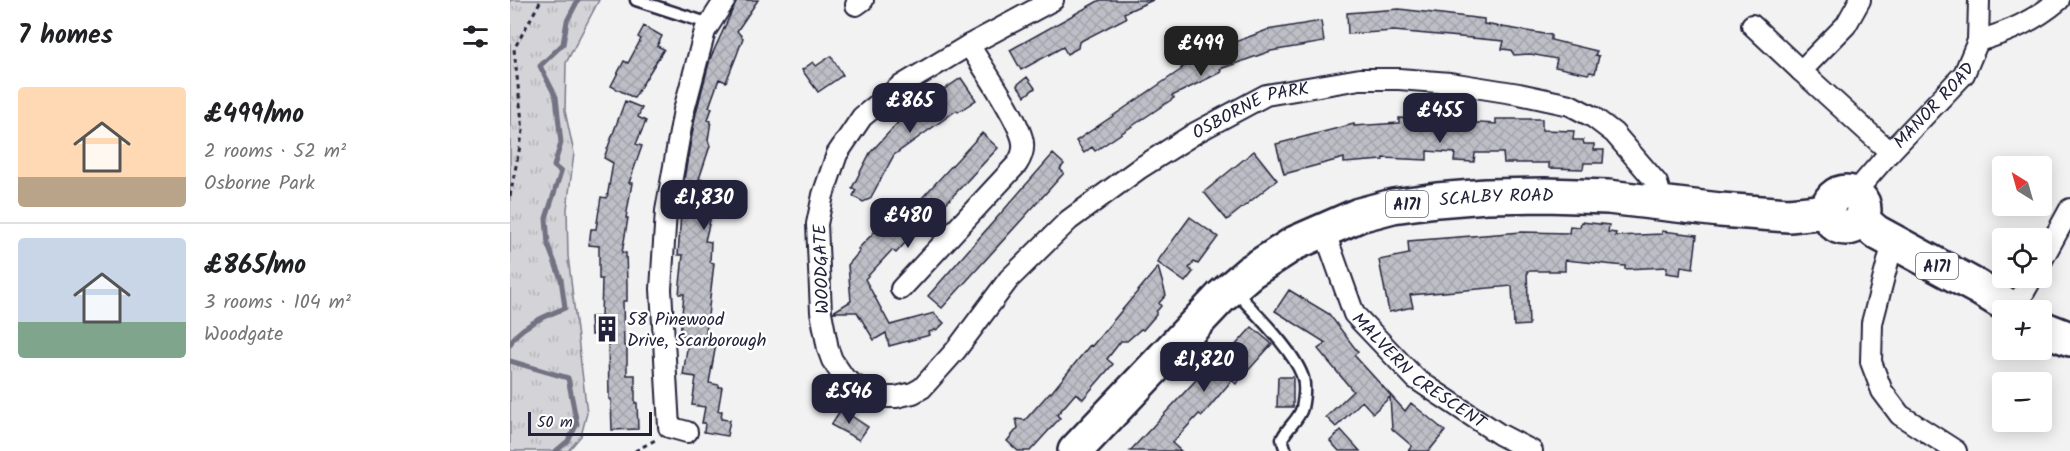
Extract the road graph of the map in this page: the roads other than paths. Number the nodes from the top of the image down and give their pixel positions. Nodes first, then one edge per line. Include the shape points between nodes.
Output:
1 (636, 0) edge
2 (725, 0) edge
3 (1053, 0) edge
4 (1860, 0) edge
5 (1979, 0) edge
6 (2059, 0) edge
7 (710, 24) junction
8 (1752, 25) dead end
9 (1978, 41) junction
10 (969, 45) junction
11 (1801, 71) junction
12 (1890, 152) junction
13 (1663, 203) junction
14 (1848, 208) junction
15 (2070, 208) edge
16 (1324, 230) junction
17 (2052, 241) edge
18 (1893, 242) junction
19 (1232, 287) junction
20 (901, 289) dead end
21 (1998, 300) edge
22 (2052, 332) edge
23 (2070, 339) edge
24 (896, 397) joint
25 (678, 429) road end
26 (1075, 451) edge
27 (1286, 451) edge
28 (1532, 451) edge
29 (1956, 451) edge

1 - 7 lane
2 - 7 street
3 - 10 street, WOODGATE
4 - 11 street via 1846,25
5 - 9 street, MANOR ROAD
6 - 9 street via 2042,15 2011,31
7 - 25 street via 684,111 666,211 661,289
8 - 11 street
9 - 12 street, MANOR ROAD via 1964,74
10 - 20 street via 1022,136 1022,155
10 - 24 street, WOODGATE via 899,87 862,117 837,154 823,195 817,224 821,312 828,349 838,370 856,387 879,397
11 - 12 street
12 - 14 street, MANOR ROAD via 1858,189
13 - 14 highway, SCALBY ROAD / A171 via 1789,215
13 - 16 highway, SCALBY ROAD / A171 via 1608,196 1486,195 1393,206
13 - 24 street, OSBORNE PARK via 1657,183 1614,133 1570,105 1473,86 1399,79 1360,79 1266,95 1140,168 1069,220 1009,279 931,380 913,393
14 - 18 highway, A171
15 - 17 street
16 - 19 highway, SCALBY ROAD / A171 via 1272,257
16 - 28 street, MALVERN CRESCENT via 1354,314 1416,379
18 - 21 highway, A171
18 - 29 street via 1872,323 1871,362 1882,391 1900,415
19 - 26 highway, SCALBY ROAD / A171
19 - 27 lane via 1279,341 1303,378 1301,411 1282,439
22 - 23 highway

